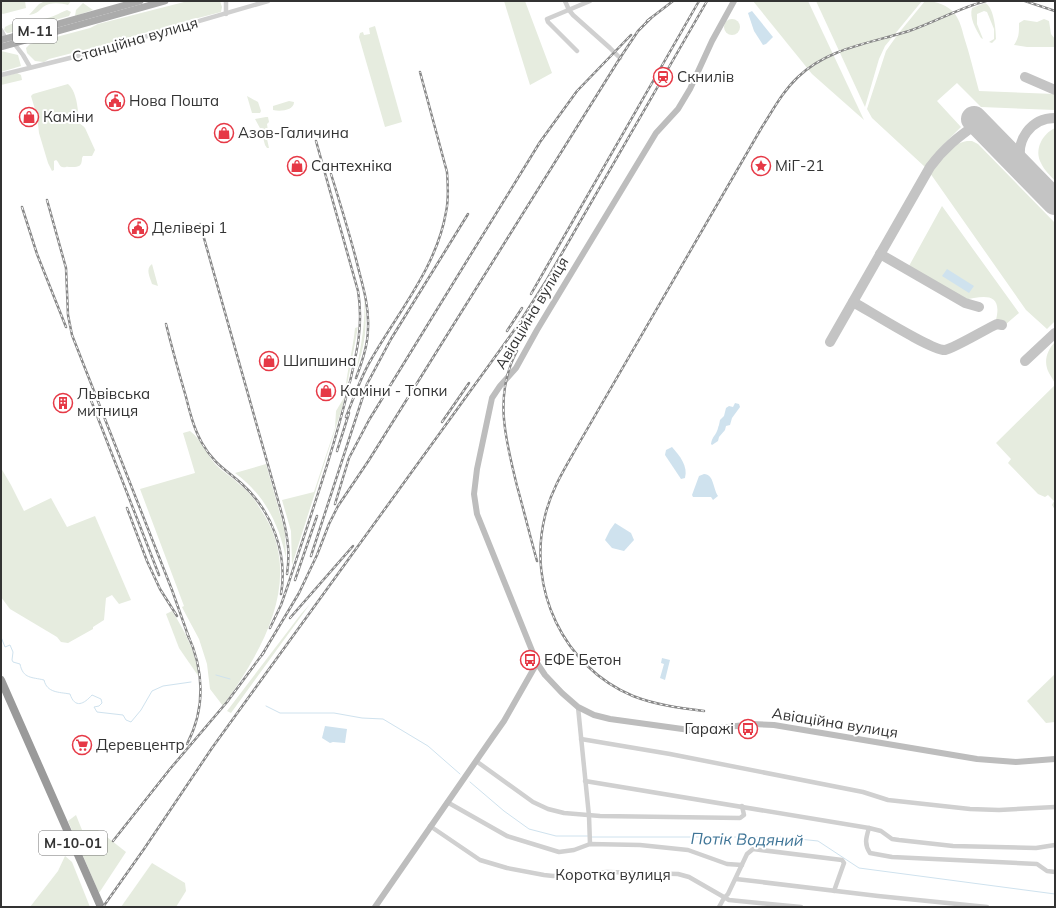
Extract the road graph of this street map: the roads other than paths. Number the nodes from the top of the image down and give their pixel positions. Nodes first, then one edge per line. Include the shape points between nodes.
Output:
1 (140, 1) edge
2 (165, 1) edge
3 (226, 1) edge
4 (268, 1) edge
5 (565, 1) edge
6 (590, 1) edge
7 (734, 1) edge
8 (569, 10) junction
9 (226, 14) junction
10 (1, 30) edge
11 (3, 39) edge
12 (15, 44) junction
13 (1, 47) edge
14 (577, 51) dead end
15 (620, 58) dead end
16 (30, 67) junction
17 (1, 75) edge
18 (537, 663) junction
19 (1, 680) edge
20 (578, 707) junction
21 (581, 739) junction
22 (1055, 759) edge
23 (476, 761) junction
24 (585, 781) junction
25 (447, 802) junction
26 (742, 806) junction
27 (1055, 807) edge
28 (589, 816) junction
29 (430, 826) junction
30 (869, 828) junction
31 (590, 844) junction
32 (1055, 845) edge
33 (742, 866) junction
34 (1055, 872) edge
35 (736, 879) junction
36 (834, 891) junction
37 (724, 898) junction
38 (100, 904) edge
39 (375, 907) edge
40 (719, 907) edge
41 (801, 907) edge
42 (987, 907) edge

1 - 11 main road, М-11
2 - 12 main road, М-11
3 - 9 street
4 - 9 street, Станційна вулиця
5 - 8 street
6 - 8 street
7 - 18 street, Авіаційна вулиця via 680,106 654,137 516,368 495,392 490,406 477,469 474,501 479,522
8 - 14 street via 547,19
8 - 15 street
9 - 16 street, Станційна вулиця
10 - 11 street
11 - 12 street
12 - 13 main road, М-11
12 - 16 street
16 - 17 street, Станційна вулиця
18 - 20 street, Авіаційна вулиця via 545,675
18 - 23 street via 504,721
19 - 38 highway, М-10-01
20 - 21 street
20 - 22 street, Авіаційна вулиця via 610,719 697,731 752,724 774,725 977,759 1016,762
21 - 24 street
21 - 27 street via 855,790 888,800 970,809
23 - 25 street
23 - 28 street via 541,806 564,813
24 - 26 street
24 - 28 street
25 - 29 street
25 - 31 street via 508,836 559,852
26 - 28 street via 744,815 740,818
26 - 30 street
28 - 31 street
29 - 37 street, Коротка вулиця via 480,860 498,866 544,875 607,872 678,874
29 - 39 street
30 - 32 street via 881,831 892,839 953,846 1036,848
30 - 34 street via 865,841 870,852 892,857 1037,864 1047,872
31 - 33 street via 640,845 688,850 728,864
33 - 35 street
33 - 36 street via 748,852 753,850 840,859 844,863
35 - 36 street
35 - 37 street
36 - 42 street
37 - 40 street
37 - 41 street, Коротка вулиця

